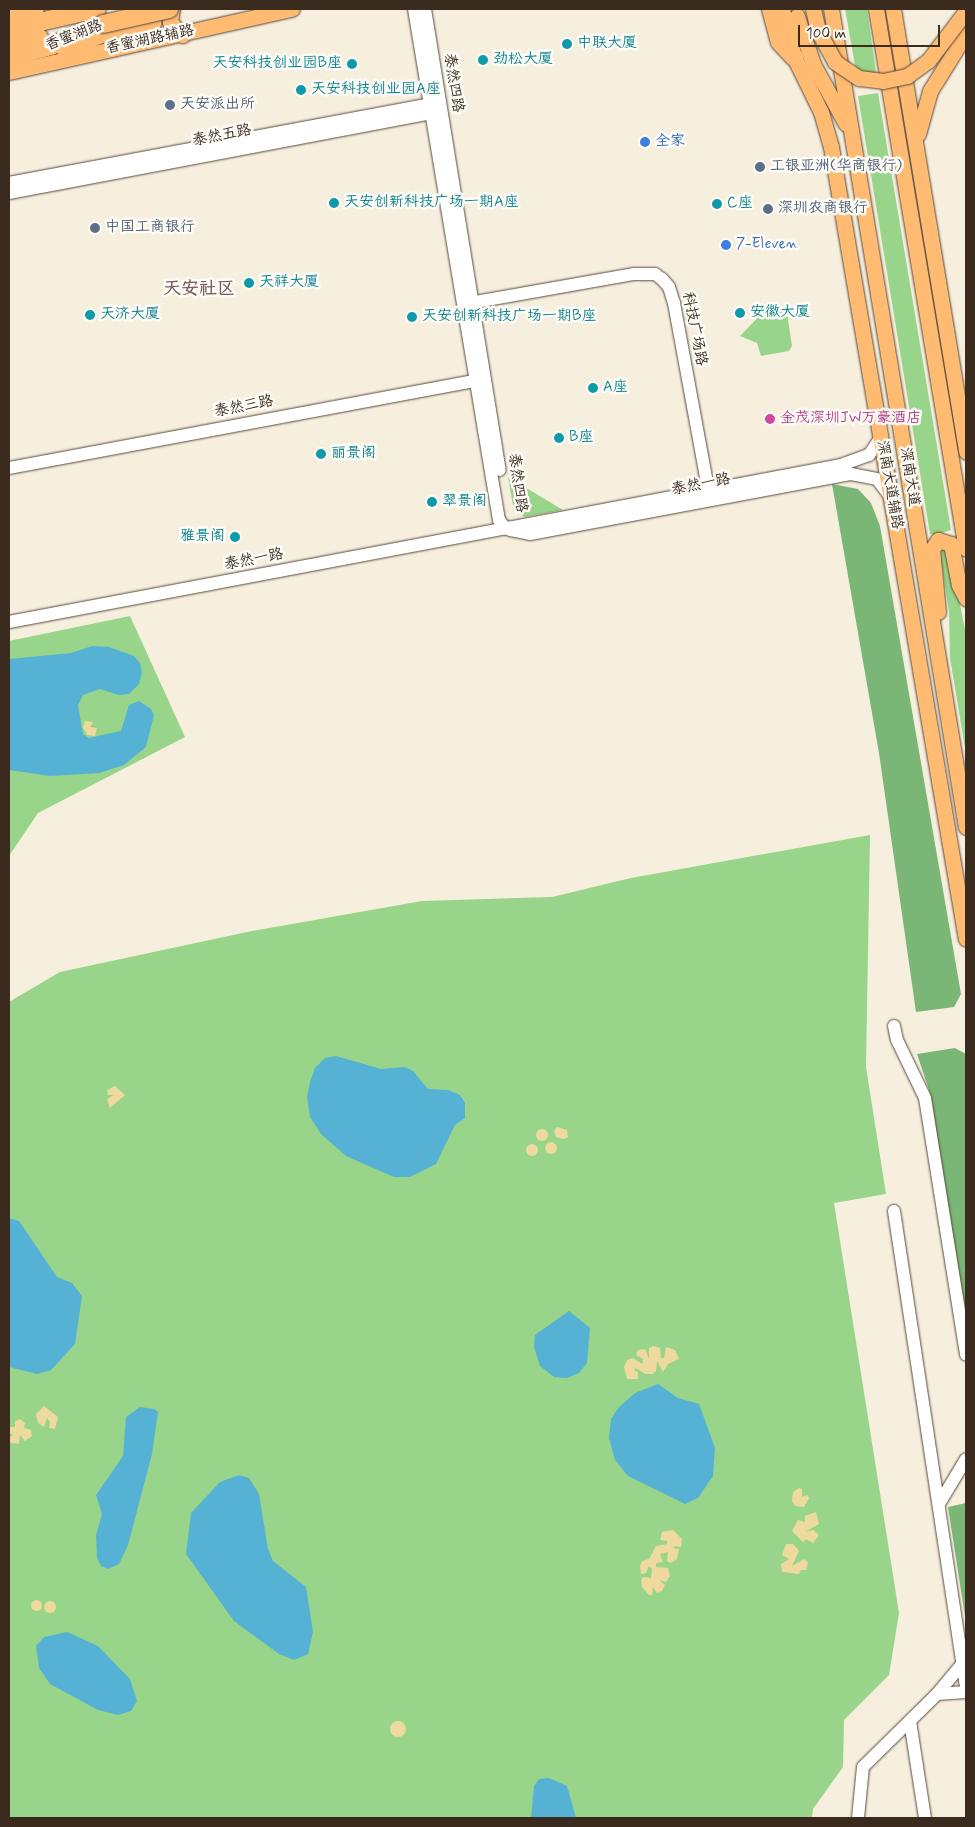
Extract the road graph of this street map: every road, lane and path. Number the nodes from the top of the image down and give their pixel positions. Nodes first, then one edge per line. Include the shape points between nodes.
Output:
1 (35, 9) edge
2 (164, 9) edge
3 (170, 9) edge
4 (292, 9) edge
5 (414, 9) edge
6 (425, 9) edge
7 (771, 9) edge
8 (782, 9) edge
9 (813, 9) edge
10 (831, 9) edge
11 (876, 9) edge
12 (893, 9) edge
13 (966, 11) edge
14 (797, 12) edge
15 (9, 14) edge
16 (100, 16) edge
17 (152, 16) edge
18 (9, 28) edge
19 (182, 34) junction
20 (964, 36) edge
21 (164, 39) junction
22 (9, 44) edge
23 (794, 56) junction
24 (13, 66) edge
25 (9, 82) edge
26 (811, 92) junction
27 (436, 108) junction
28 (855, 151) junction
29 (919, 166) junction
30 (9, 177) edge
31 (28, 179) junction
32 (9, 183) edge
33 (9, 193) edge
34 (468, 307) junction
35 (479, 376) junction
36 (957, 394) junction
37 (881, 436) junction
38 (966, 452) edge
39 (9, 460) edge
40 (9, 468) edge
41 (705, 496) junction
42 (892, 500) junction
43 (958, 502) junction
44 (506, 529) junction
45 (966, 549) edge
46 (966, 598) edge
47 (911, 612) junction
48 (9, 622) edge
49 (936, 642) junction
50 (943, 687) junction
51 (966, 827) edge
52 (966, 939) edge
53 (894, 1026) dead end
54 (894, 1211) dead end
55 (966, 1355) edge
56 (966, 1459) edge
57 (939, 1504) junction
58 (963, 1663) junction
59 (966, 1685) edge
60 (966, 1692) edge
61 (937, 1694) junction
62 (910, 1721) junction
63 (858, 1818) edge
64 (925, 1818) edge

1 - 15 highway
2 - 17 street
3 - 16 highway, 香蜜湖路, bridge
3 - 19 main road via 170,22
4 - 19 main road, 香蜜湖路辅路
5 - 27 street, 泰然四路
6 - 27 street, 泰然四路
7 - 23 highway via 780,42
8 - 23 main road, 深南大道辅路
9 - 13 main road, bridge via 818,30 835,62 859,78 883,81 907,76 928,61
10 - 28 main road, 深南大道
11 - 43 main road
12 - 29 main road
14 - 26 main road
14 - 28 main road via 813,64 845,121
16 - 18 highway
16 - 22 highway
16 - 24 highway, 香蜜湖路
17 - 21 street
17 - 24 main road
19 - 21 main road, 香蜜湖路辅路
20 - 29 main road via 940,73 923,109 918,125
21 - 24 main road, 香蜜湖路辅路
21 - 25 main road via 134,53
23 - 26 main road, 深南大道辅路
26 - 37 main road, 深南大道辅路 via 832,147
27 - 31 street, 泰然五路
27 - 33 street, 泰然五路
27 - 34 street, 泰然四路
28 - 49 main road, 深南大道
29 - 36 main road
30 - 31 street
31 - 32 street, 泰然五路
34 - 35 street, 泰然四路
34 - 41 street, 科技广场路 via 641,280 658,284 666,303
35 - 39 street, 泰然三路
35 - 40 street, 泰然三路
35 - 44 street, 泰然四路 via 508,518
36 - 38 main road
36 - 43 main road
37 - 41 street, 泰然一路 via 875,450 859,460
37 - 42 main road, 深南大道辅路
41 - 42 street, 泰然一路 via 858,473 882,484
41 - 44 street, 泰然一路 via 530,534
42 - 47 main road, 深南大道辅路
43 - 45 main road
44 - 48 street, 泰然一路
46 - 49 main road via 959,585 951,544 938,540 932,549 939,597
47 - 50 main road
47 - 52 main road, 深南大道辅路
49 - 50 main road, 深南大道
50 - 51 main road, 深南大道
53 - 55 street via 897,1040 925,1098
54 - 57 street
56 - 57 street
57 - 58 street
58 - 59 street
58 - 61 street
60 - 61 street
61 - 62 street
62 - 63 street via 863,1767
62 - 64 street

